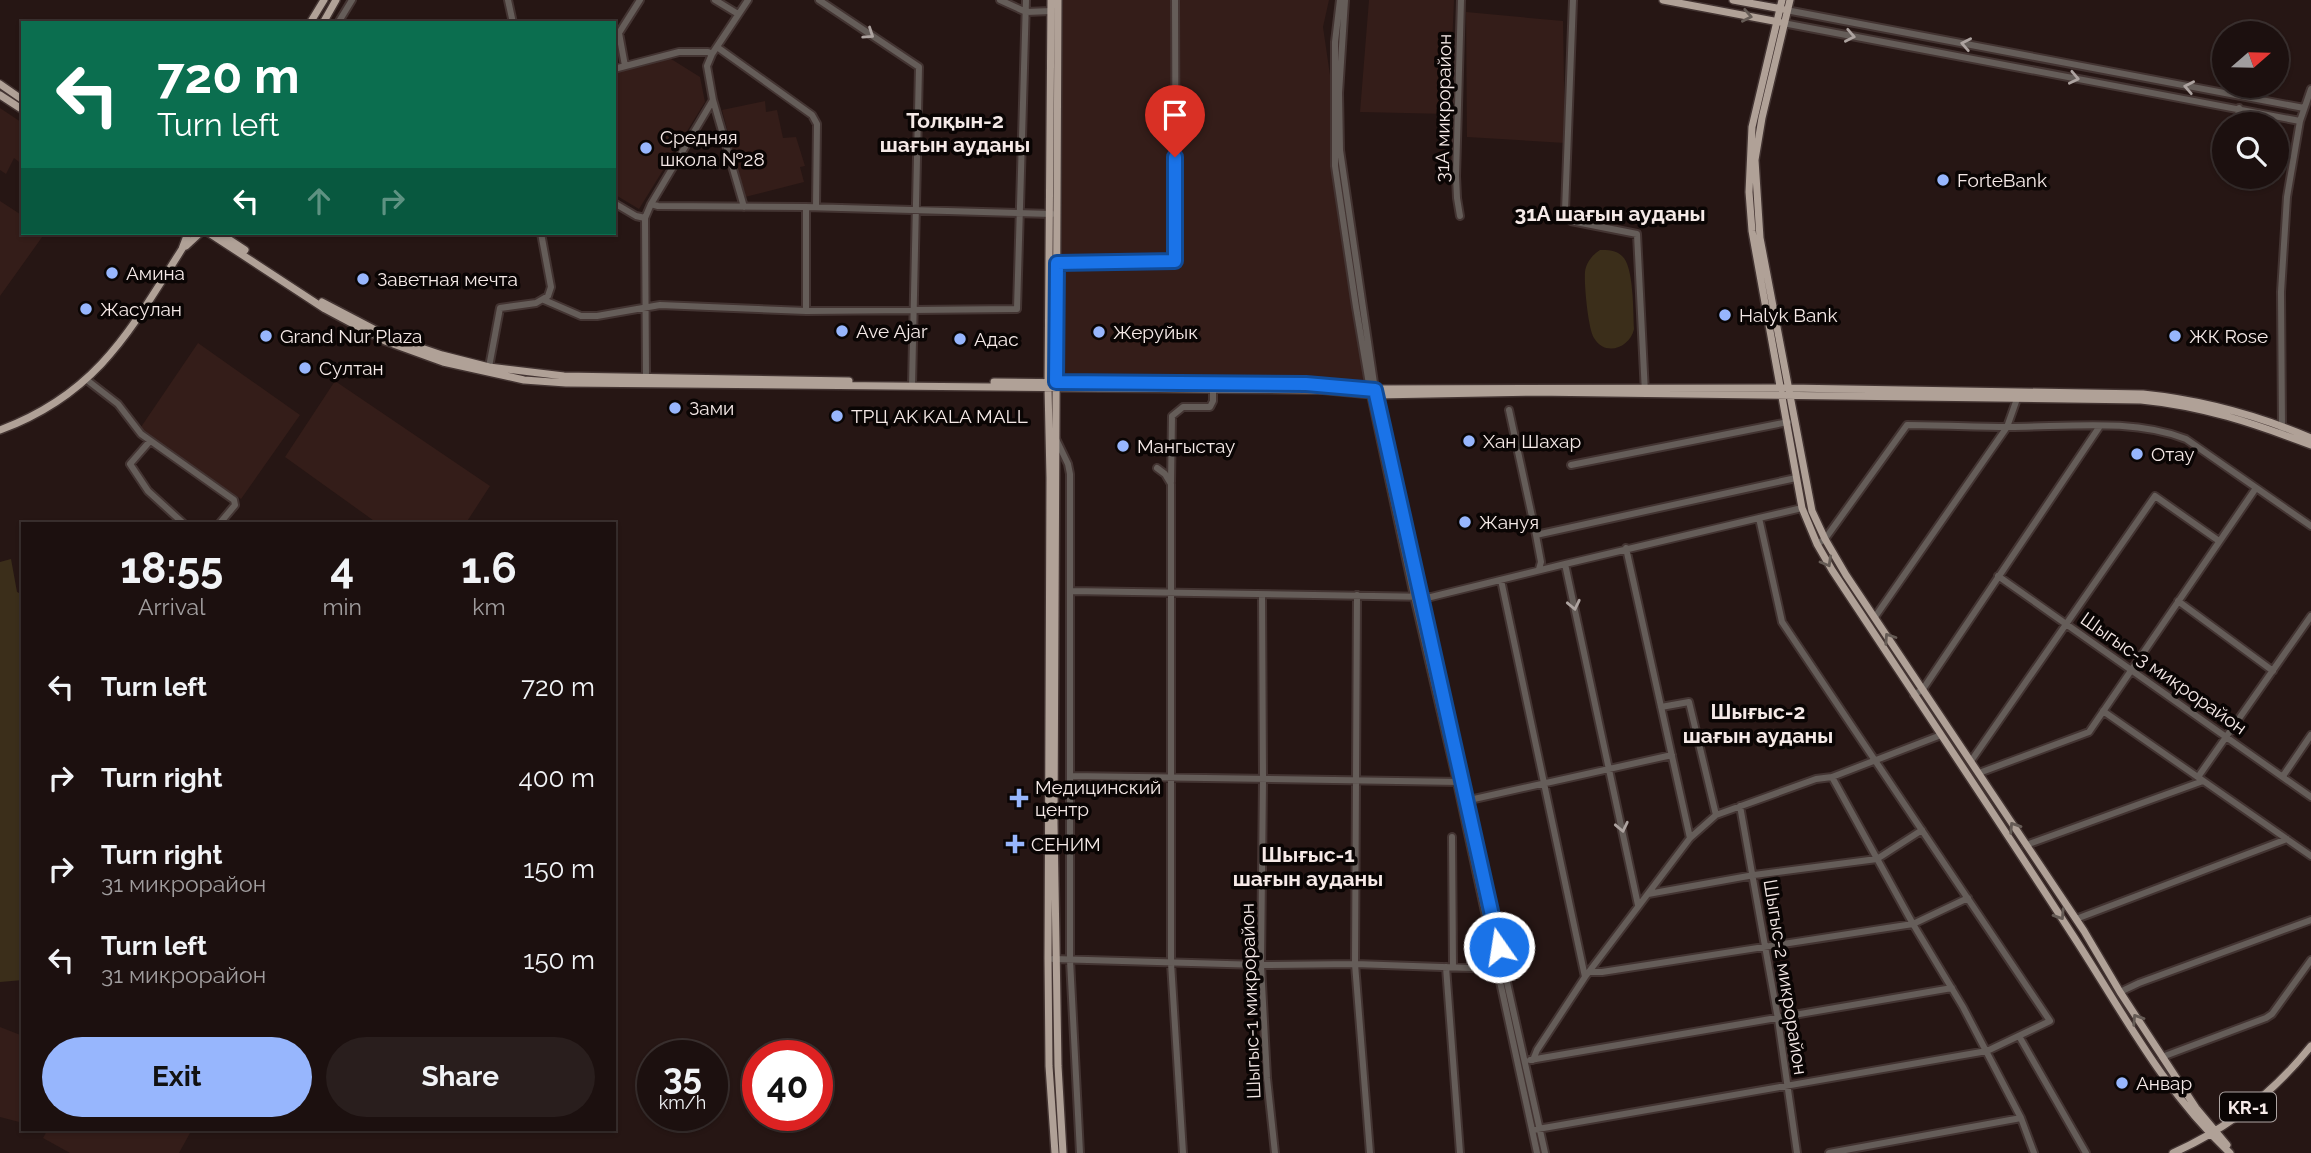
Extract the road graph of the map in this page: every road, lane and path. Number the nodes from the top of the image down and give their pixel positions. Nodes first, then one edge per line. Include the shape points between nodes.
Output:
1 (324, 0) edge
2 (336, 0) edge
3 (352, 0) edge
4 (508, 0) edge
5 (640, 0) edge
6 (715, 0) edge
7 (748, 0) edge
8 (819, 0) edge
9 (1000, 0) edge
10 (1026, 0) edge
11 (1051, 0) edge
12 (1058, 0) edge
13 (1175, 0) edge
14 (1339, 0) edge
15 (1345, 0) edge
16 (1461, 0) edge
17 (1573, 0) edge
18 (1663, 0) edge
19 (1732, 0) edge
20 (1782, 0) edge
21 (1790, 0) edge
22 (1783, 10) junction
23 (1051, 11) junction
24 (1026, 12) junction
25 (738, 15) junction
26 (311, 21) edge
27 (324, 21) edge
28 (339, 21) edge
29 (513, 21) edge
30 (1779, 22) junction
31 (717, 47) junction
32 (712, 54) junction
33 (2040, 58) junction
34 (625, 66) junction
35 (616, 68) edge
36 (2038, 71) junction
37 (0, 84) edge
38 (2311, 89) edge
39 (1054, 92) junction
40 (0, 95) edge
41 (21, 99) edge
42 (713, 100) junction
43 (2239, 108) junction
44 (2304, 108) junction
45 (21, 109) edge
46 (2238, 112) edge
47 (2300, 121) junction
48 (616, 204) edge
49 (651, 204) junction
50 (744, 206) junction
51 (806, 207) junction
52 (817, 207) junction
53 (915, 210) junction
54 (1020, 213) junction
55 (1054, 214) junction
56 (1461, 216) dead end
57 (645, 218) junction
58 (187, 235) edge
59 (198, 235) edge
60 (212, 235) edge
61 (222, 235) edge
62 (541, 235) edge
63 (183, 249) junction
64 (1053, 263) junction
65 (303, 292) junction
66 (544, 300) junction
67 (645, 307) junction
68 (914, 310) junction
69 (806, 311) junction
70 (489, 370) junction
71 (87, 380) junction
72 (647, 380) junction
73 (912, 384) junction
74 (1052, 385) junction
75 (1213, 389) junction
76 (1645, 391) junction
77 (1373, 392) junction
78 (1786, 392) junction
79 (2018, 394) junction
80 (1509, 410) dead end
81 (1788, 422) junction
82 (2100, 426) junction
83 (2007, 427) junction
84 (0, 430) edge
85 (2282, 430) junction
86 (1049, 432) junction
87 (1056, 438) junction
88 (2311, 438) edge
89 (150, 442) junction
90 (2311, 445) edge
91 (1572, 465) dead end
92 (1157, 468) dead end
93 (1797, 478) junction
94 (1171, 484) junction
95 (2256, 488) junction
96 (1802, 508) junction
97 (1759, 518) junction
98 (182, 522) edge
99 (221, 522) edge
100 (2311, 526) edge
101 (1536, 535) junction
102 (1825, 538) junction
103 (2219, 541) junction
104 (1816, 544) junction
105 (1626, 548) junction
106 (1565, 564) junction
107 (1539, 569) junction
108 (1998, 576) junction
109 (1501, 580) junction
110 (1070, 591) junction
111 (1172, 594) junction
112 (1262, 595) junction
113 (1357, 595) junction
114 (1417, 596) junction
115 (2178, 601) junction
116 (2311, 616) edge
117 (1875, 617) junction
118 (2066, 624) junction
119 (2131, 670) junction
120 (2273, 671) junction
121 (1923, 689) junction
122 (1914, 695) junction
123 (1661, 707) junction
124 (2103, 711) junction
125 (1941, 735) junction
126 (2311, 735) edge
127 (2227, 737) junction
128 (1672, 755) junction
129 (1875, 759) junction
130 (1971, 761) junction
131 (1609, 769) junction
132 (1979, 773) junction
133 (1071, 776) junction
134 (2283, 776) junction
135 (1832, 777) junction
136 (1173, 778) junction
137 (1263, 779) junction
138 (2201, 779) junction
139 (1356, 780) junction
140 (1460, 782) junction
141 (1543, 784) junction
142 (2311, 797) edge
143 (1464, 801) junction
144 (1740, 806) junction
145 (1716, 815) junction
146 (1051, 823) junction
147 (1922, 830) junction
148 (1452, 837) dead end
149 (1690, 838) junction
150 (2287, 839) junction
151 (2026, 845) junction
152 (2311, 856) edge
153 (1877, 859) junction
154 (1754, 875) junction
155 (1647, 894) junction
156 (1968, 898) junction
157 (1639, 905) junction
158 (2076, 919) junction
159 (2311, 920) edge
160 (1913, 924) junction
161 (2084, 931) junction
162 (2074, 936) junction
163 (1765, 947) junction
164 (1051, 959) junction
165 (1070, 960) junction
166 (2311, 960) edge
167 (1171, 963) junction
168 (1355, 964) junction
169 (1261, 965) junction
170 (1449, 967) junction
171 (1501, 969) junction
172 (1587, 975) junction
173 (1952, 988) junction
174 (2120, 992) junction
175 (1778, 1019) junction
176 (2019, 1035) junction
177 (2311, 1046) edge
178 (1987, 1051) junction
179 (2162, 1057) junction
180 (1533, 1060) junction
181 (1521, 1062) junction
182 (1788, 1086) junction
183 (2021, 1118) junction
184 (1536, 1129) junction
185 (2212, 1133) junction
186 (1055, 1153) edge
187 (1063, 1153) edge
188 (1080, 1153) edge
189 (1183, 1153) edge
190 (1275, 1153) edge
191 (1370, 1153) edge
192 (1460, 1153) edge
193 (1537, 1153) edge
194 (1545, 1153) edge
195 (1797, 1153) edge
196 (1829, 1153) edge
197 (2034, 1153) edge
198 (2086, 1153) edge
199 (2173, 1153) edge
200 (2232, 1153) edge

1 - 26 main road
2 - 27 main road
3 - 28 street
4 - 29 street
5 - 34 street via 618,36
6 - 25 street
7 - 25 street
8 -> 53 street via 919,67
9 - 24 street
10 - 24 street
11 - 23 main road
12 - 39 main road
13 - 64 street via 1175,261
14 - 77 street via 1335,166
15 - 77 street via 1340,150
16 - 56 street, 31А микрорайон via 1456,136
17 - 76 street via 1565,211 1571,221 1637,234
18 -> 30 main road
19 - 22 main road
20 - 22 main road
21 - 22 main road
22 - 30 main road
33 -> 22 street
23 - 24 street
23 - 39 main road
24 - 54 street
25 - 31 street
30 -> 36 street
30 - 78 main road via 1752,127 1749,192 1752,231
31 - 32 street
31 - 52 street via 812,115 817,124
32 - 34 street via 679,52
32 - 42 street via 706,66
33 - 36 street
44 -> 33 street
34 - 35 street
36 -> 43 street
37 - 41 main road
38 - 44 street
39 - 55 main road
40 - 45 main road
42 - 49 street
42 - 50 street
43 - 46 street
43 - 47 street
44 - 47 street
47 - 85 street via 2287,197 2280,292
48 - 57 street
49 - 50 street
49 - 57 street
50 - 51 street
51 - 52 street
51 - 69 street
52 - 53 street
53 - 54 street
53 - 68 street
54 - 55 street
54 - 68 street via 1017,309
55 - 64 main road
57 - 67 street
58 - 63 main road
59 - 63 main road
60 - 65 main road
61 - 65 main road
62 - 66 street via 551,287
63 - 71 main road via 127,337
64 - 74 main road
65 - 70 main road via 389,337
66 - 67 street via 581,316
66 - 70 street via 500,308
67 - 69 street
67 - 72 street
68 - 69 street
68 - 73 street
70 - 72 main road
71 - 84 main road via 51,407
71 - 89 street via 118,404
72 - 73 main road
73 - 74 main road
74 - 75 main road
74 - 77 main road via 1306,384
74 - 86 main road
74 - 87 main road
75 - 77 main road
75 - 94 street via 1210,407 1183,407 1172,416
76 - 77 main road
76 - 78 main road
77 - 114 street
78 - 79 main road
78 - 81 main road
78 - 102 main road via 1812,510
79 - 83 street
79 - 85 main road via 2174,403
80 - 101 street
81 - 91 street
81 - 93 main road
82 - 83 street
82 - 95 street via 2165,431 2186,439
82 - 108 street
83 - 102 street via 1907,425
83 - 117 street
85 - 88 main road
85 - 90 main road
86 - 87 street
86 - 146 main road
87 - 110 street via 1070,474
87 - 146 main road
89 - 98 street via 131,464 148,491
89 - 99 street via 234,500
92 - 94 street
93 - 96 main road
93 - 101 street
94 - 111 street
95 - 100 street
95 - 103 street
96 - 97 street
96 - 104 main road
97 - 105 street
97 - 129 street via 1782,622
101 - 107 street
102 - 104 street
102 - 117 main road
103 - 115 street
103 - 118 street via 2155,496
104 -> 122 main road
105 - 106 street
105 - 123 street
106 - 107 street
106 -> 131 street
107 - 109 street
108 - 118 street, Шыгыс-3 микрорайон
108 - 121 street
109 - 114 street via 1431,597
109 - 141 street
110 - 111 street
110 - 133 street
111 - 112 street
111 - 136 street
112 - 113 street
112 - 137 street, Шыгыс-1 микрорайон
113 - 114 street
113 - 139 street
114 - 140 street
115 - 119 street
115 - 120 street
116 - 120 street
121 -> 117 main road
118 - 119 street, Шыгыс-3 микрорайон
118 - 130 street
119 - 124 street
119 - 127 street, Шыгыс-3 микрорайон
120 - 127 street
121 - 122 street
121 - 130 main road
122 - 125 main road
123 - 128 street
123 - 145 street via 1689,702
124 - 132 street via 2089,732
124 - 138 street
125 - 129 street
125 -> 162 main road
126 - 134 street
127 - 134 street, Шыгыс-3 микрорайон
127 - 138 street
128 - 131 street
128 - 149 street
129 - 135 street
129 - 147 street
130 - 132 main road
131 - 141 street
131 -> 157 street
151 -> 132 main road
133 - 136 street
133 - 165 street
134 - 142 street, Шыгыс-3 микрорайон
135 - 144 street
135 - 153 street
136 - 137 street
136 - 167 street
137 - 139 street
137 - 169 street, Шыгыс-1 микрорайон
138 - 150 street
138 - 151 street
139 - 140 street
139 - 168 street
140 - 143 street
141 - 143 street
141 - 172 street
143 - 171 street
144 - 145 street
144 - 154 street, Шыгыс-2 микрорайон
145 - 149 street
146 - 164 main road
147 - 153 street
147 - 156 street
148 - 170 street
149 - 155 street
150 - 152 street
150 - 158 street
151 - 158 main road
153 - 154 street
153 - 160 street
154 - 155 street
154 - 163 street, Шыгыс-2 микрорайон
155 - 157 street
156 - 160 street
156 - 176 street via 2050,1021
157 - 172 street
158 - 161 main road
159 - 174 street
160 - 163 street
160 - 173 street
161 - 162 main road
161 - 174 main road
162 - 185 main road via 2136,1038
163 - 172 street
163 - 175 street, Шыгыс-2 микрорайон
164 - 165 street
164 - 186 main road via 1049,1066
164 - 187 main road
165 - 167 street
165 - 188 street
166 - 179 street via 2266,1018
167 - 169 street
167 - 189 street
168 - 169 street
168 - 170 street
168 - 191 street
169 - 190 street, Шыгыс-1 микрорайон
170 - 171 street
170 - 192 street
171 - 181 street
172 - 180 street
173 - 175 street
173 - 178 street
179 -> 174 main road
175 - 180 street
175 - 182 street, Шыгыс-2 микрорайон
176 - 178 street
176 - 198 street
177 - 185 main road, KR-1 via 2276,1085
178 - 182 street
178 - 183 street
179 - 185 main road
180 - 181 street
181 - 184 street
182 - 184 street
182 - 195 street, Шыгыс-2 микрорайон
183 - 196 street
183 - 197 street
184 - 193 street
184 - 194 street
185 - 199 main road, KR-1
185 - 200 main road

